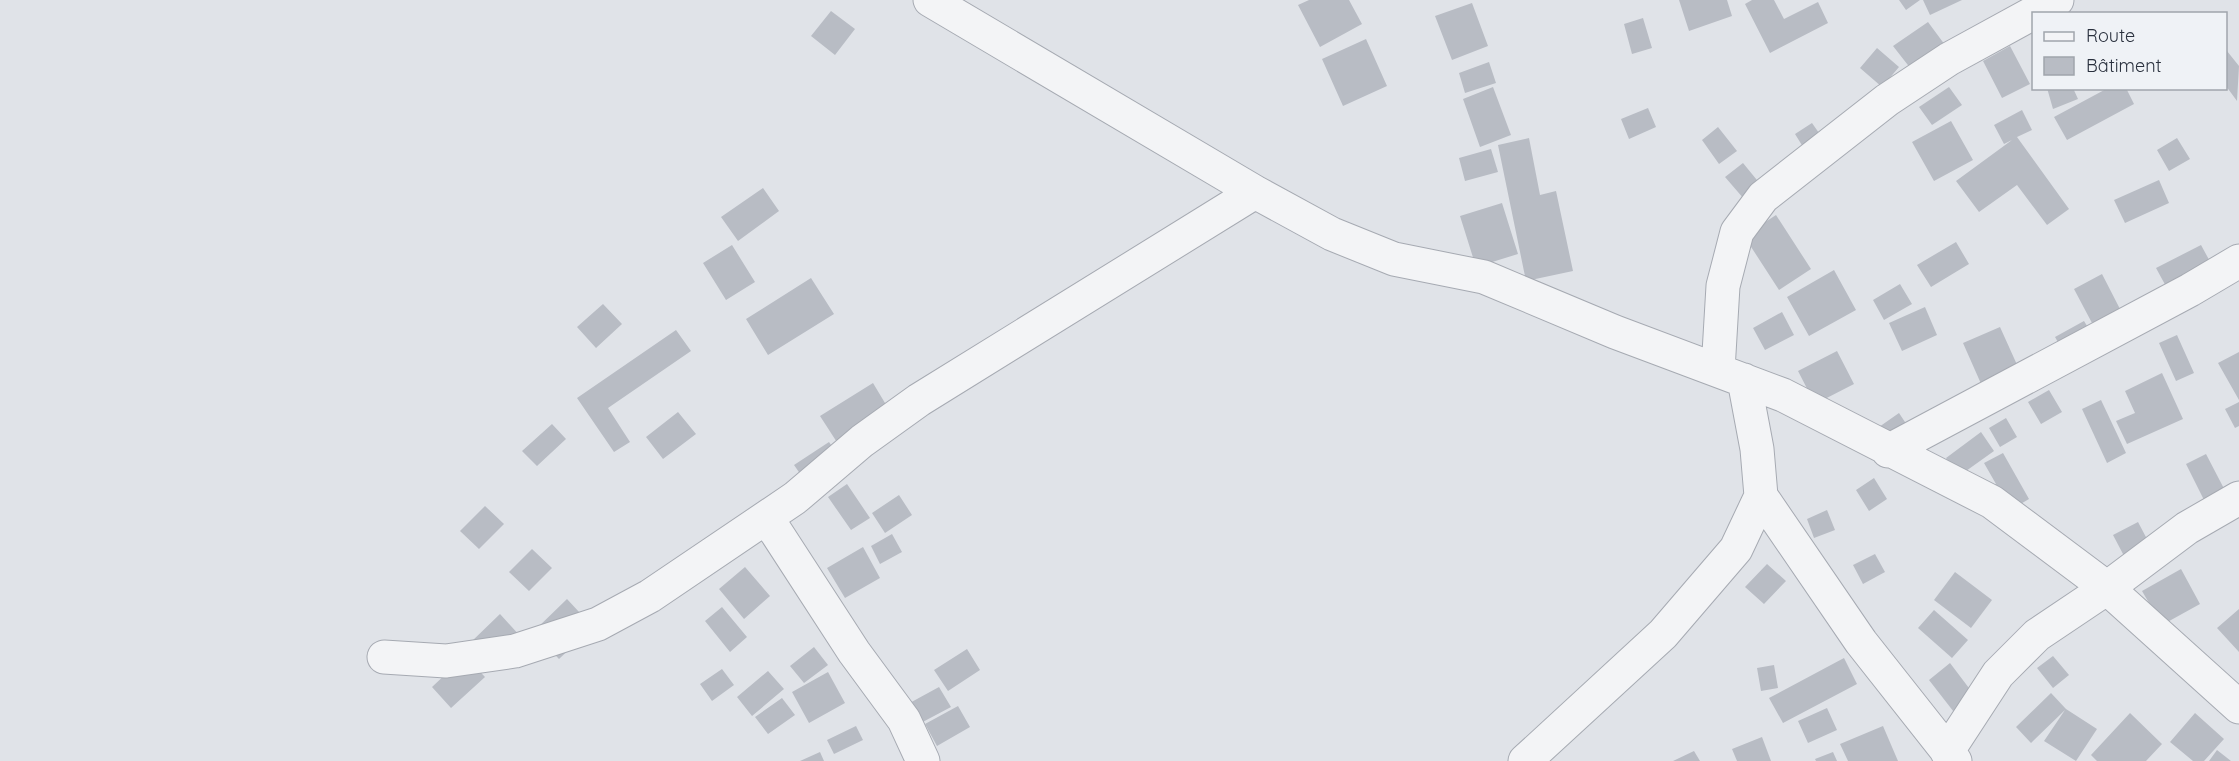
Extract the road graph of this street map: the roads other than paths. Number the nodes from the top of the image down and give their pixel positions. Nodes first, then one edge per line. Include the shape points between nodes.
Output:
1 (930, 0) edge
2 (2057, 0) edge
3 (2035, 12) edge
4 (2032, 14) edge
5 (1255, 192) junction
6 (2239, 261) edge
7 (1731, 375) junction
8 (1888, 451) junction
9 (1761, 496) junction
10 (2239, 498) edge
11 (767, 518) junction
12 (2107, 588) junction
13 (384, 657) dead end
14 (2239, 707) edge
15 (1951, 757) edge
16 (923, 761) edge
17 (1525, 761) edge

1 - 5 street
2 - 3 street
4 - 7 street via 1949,59 1887,100 1763,197 1737,232 1726,275
5 - 7 street via 1332,234 1394,259 1484,277
5 - 11 street via 928,394 862,441
6 - 8 street
7 - 8 street via 1783,395
7 - 9 street via 1757,449
8 - 12 street via 1992,502
9 - 15 street via 1861,642
9 - 17 street via 1737,549 1663,634
10 - 12 street via 2187,528
11 - 13 street via 651,596 598,624 515,651 446,660
11 - 16 street via 854,652 904,720
12 - 14 street
12 - 15 street via 2037,635 1998,674

